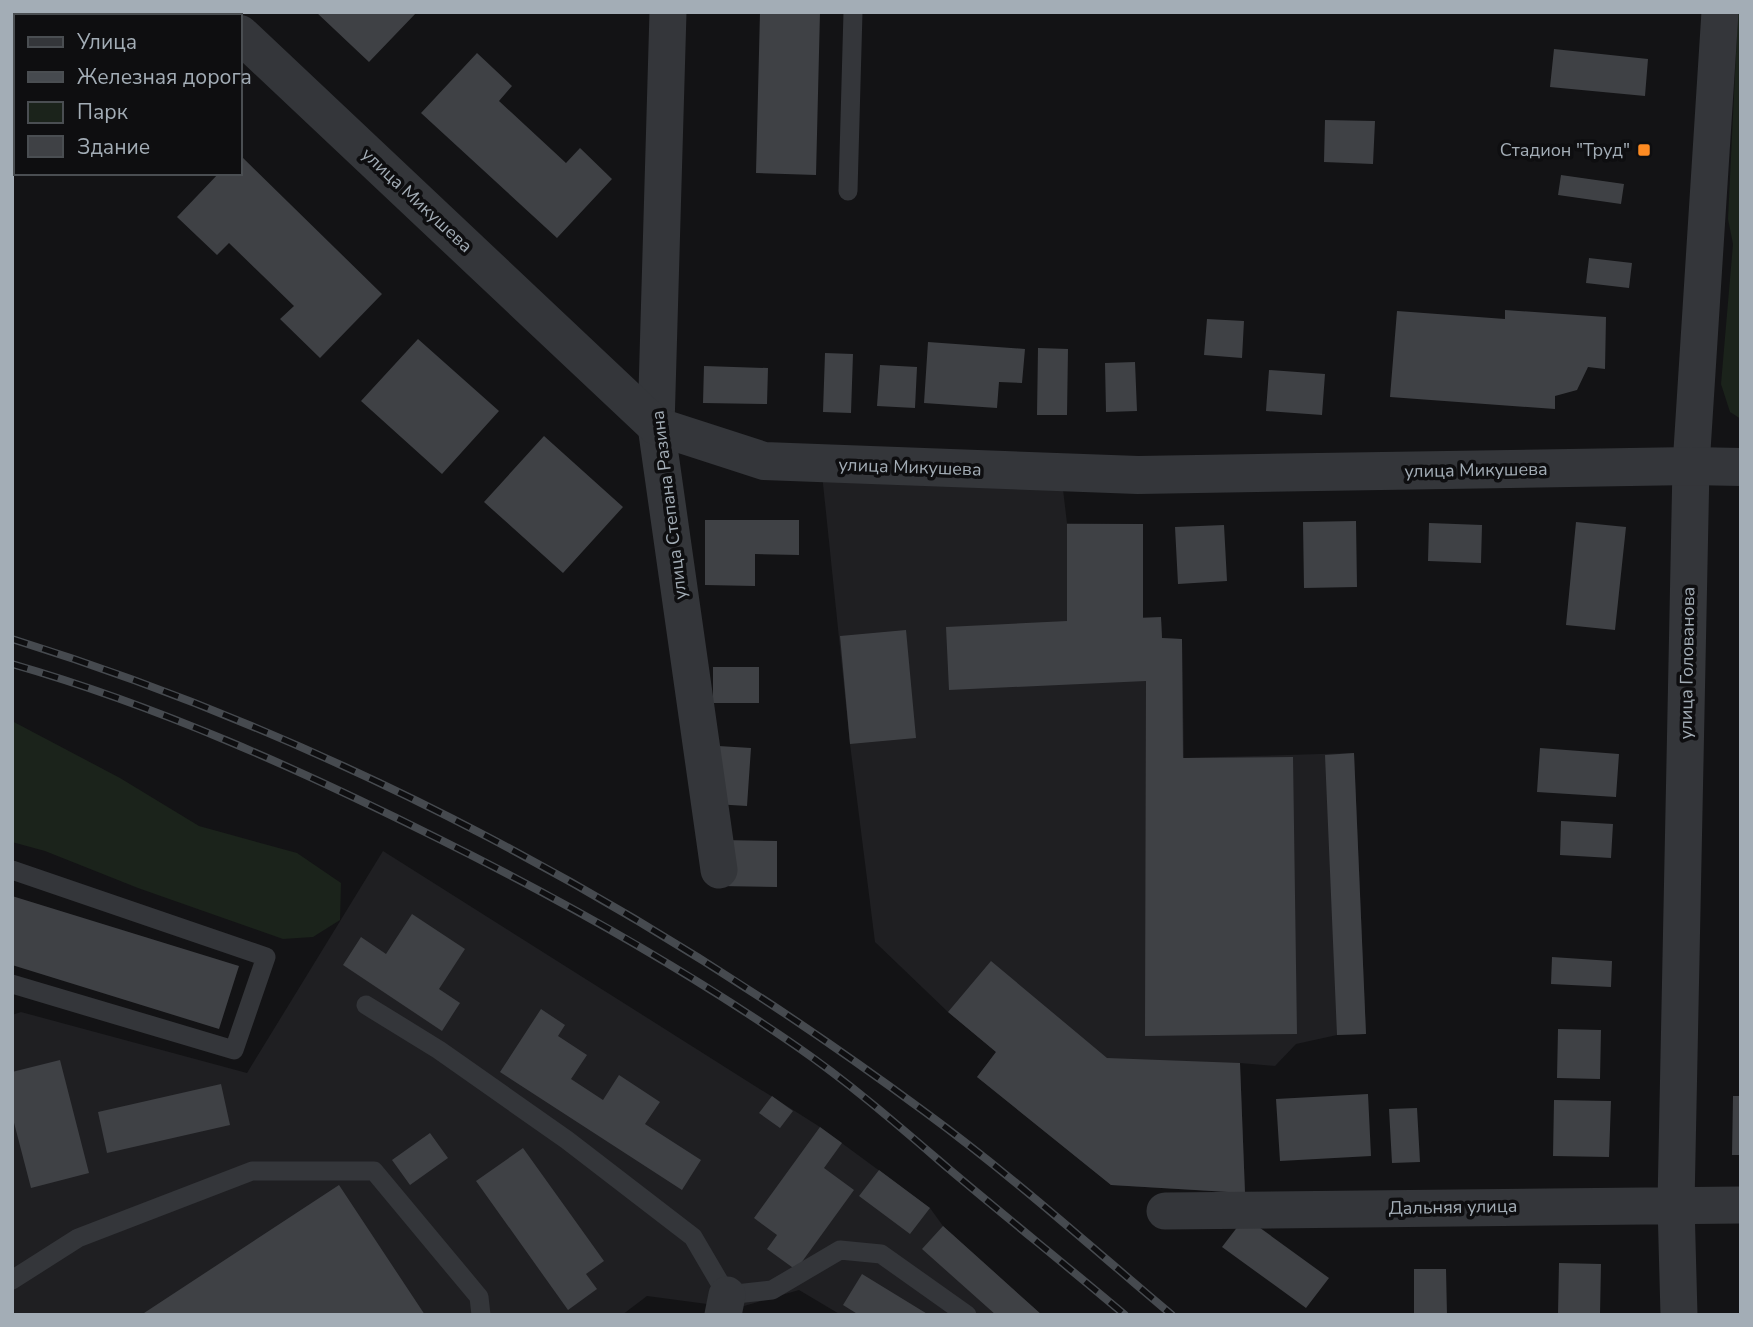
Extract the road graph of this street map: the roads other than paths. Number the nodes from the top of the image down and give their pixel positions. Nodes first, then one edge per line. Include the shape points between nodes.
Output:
1 (668, 12) edge
2 (853, 12) edge
3 (1720, 12) edge
4 (242, 36) edge
5 (848, 191) dead end
6 (656, 426) junction
7 (1691, 466) junction
8 (1741, 467) edge
9 (12, 870) edge
10 (719, 870) dead end
11 (12, 985) edge
12 (366, 1004) dead end
13 (1676, 1205) junction
14 (1741, 1205) edge
15 (1165, 1211) dead end
16 (12, 1280) edge
17 (725, 1305) edge
18 (481, 1315) edge
19 (967, 1315) edge
20 (1679, 1315) edge

1 - 6 street, улица Степана Разина
2 - 5 lane
3 - 7 street, улица Голованова
4 - 6 street, улица Микушева
6 - 7 street, улица Микушева via 764,461 1138,475
6 - 10 street, улица Степана Разина
7 - 8 street, улица Микушева
7 - 13 street, улица Голованова
9 - 11 lane via 266,957 234,1050
12 - 17 lane via 567,1140 693,1237
13 - 14 street, Дальняя улица
13 - 15 street, Дальняя улица
13 - 20 street, улица Голованова
16 - 18 lane via 78,1238 252,1171 374,1171 479,1297
17 - 19 lane via 772,1290 840,1250 881,1254

